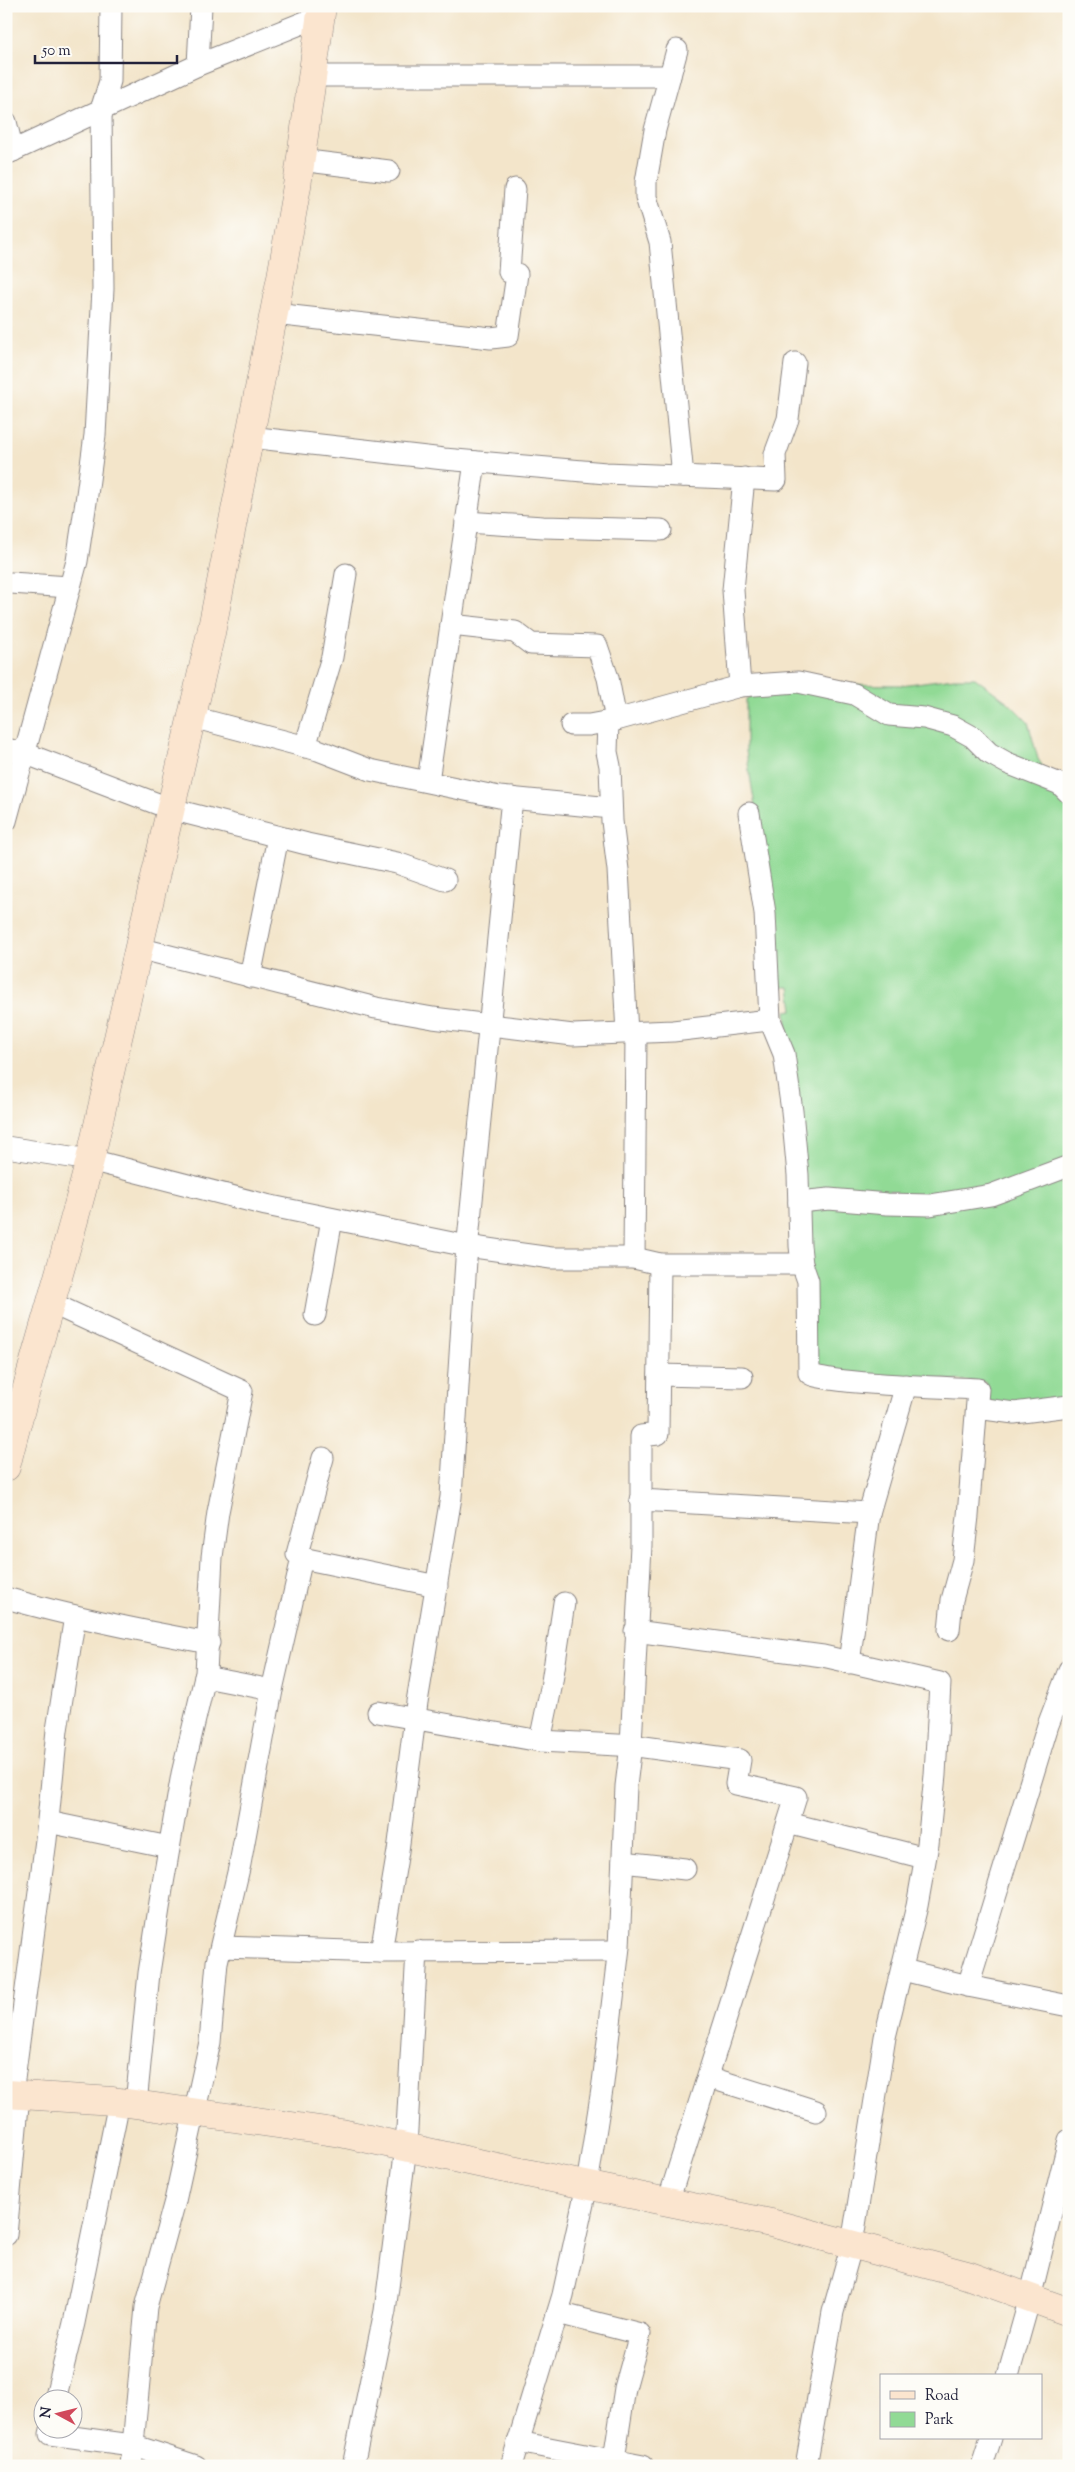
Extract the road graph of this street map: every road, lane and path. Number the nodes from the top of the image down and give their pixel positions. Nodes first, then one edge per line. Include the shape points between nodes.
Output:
1 (111, 6) edge
2 (201, 6) edge
3 (321, 11) edge
4 (676, 50) dead end
5 (198, 65) junction
6 (311, 76) junction
7 (670, 76) junction
8 (102, 110) junction
9 (6, 122) edge
10 (9, 152) edge
11 (300, 160) junction
12 (389, 171) dead end
13 (515, 189) dead end
14 (274, 314) junction
15 (795, 363) dead end
16 (249, 437) junction
17 (475, 462) junction
18 (683, 476) junction
19 (744, 478) junction
20 (466, 522) junction
21 (661, 530) dead end
22 (346, 574) dead end
23 (11, 583) dead end
24 (69, 588) junction
25 (451, 625) junction
26 (740, 686) junction
27 (192, 717) junction
28 (612, 721) junction
29 (571, 725) dead end
30 (305, 747) junction
31 (15, 751) edge
32 (428, 781) junction
33 (1069, 793) edge
34 (512, 798) junction
35 (611, 808) junction
36 (171, 809) junction
37 (748, 813) dead end
38 (6, 821) edge
39 (278, 837) junction
40 (445, 880) dead end
41 (138, 948) junction
42 (250, 977) junction
43 (770, 1020) junction
44 (488, 1024) junction
45 (632, 1033) junction
46 (6, 1147) edge
47 (90, 1160) junction
48 (1069, 1166) edge
49 (798, 1202) junction
50 (332, 1219) junction
51 (467, 1246) junction
52 (634, 1258) junction
53 (660, 1264) junction
54 (802, 1264) junction
55 (51, 1303) junction
56 (315, 1315) dead end
57 (659, 1375) junction
58 (742, 1376) dead end
59 (906, 1385) junction
60 (1069, 1406) edge
61 (977, 1408) junction
62 (323, 1458) dead end
63 (6, 1467) edge
64 (640, 1500) junction
65 (869, 1513) junction
66 (302, 1558) junction
67 (437, 1586) junction
68 (6, 1598) edge
69 (564, 1604) dead end
70 (75, 1616) junction
71 (949, 1630) dead end
72 (635, 1631) junction
73 (209, 1643) junction
74 (849, 1663) junction
75 (1069, 1670) edge
76 (206, 1677) junction
77 (272, 1690) junction
78 (378, 1712) dead end
79 (415, 1718) junction
80 (540, 1741) junction
81 (631, 1746) junction
82 (48, 1822) junction
83 (788, 1823) junction
84 (169, 1847) junction
85 (925, 1858) junction
86 (623, 1862) junction
87 (685, 1869) dead end
88 (222, 1947) junction
89 (417, 1951) junction
90 (382, 1952) junction
91 (618, 1952) junction
92 (903, 1970) junction
93 (968, 1986) junction
94 (1069, 2006) edge
95 (708, 2077) junction
96 (13, 2094) edge
97 (128, 2103) junction
98 (816, 2111) dead end
99 (194, 2112) junction
100 (1069, 2140) edge
101 (406, 2147) junction
102 (587, 2185) junction
103 (668, 2202) junction
104 (6, 2235) edge
105 (852, 2244) junction
106 (1030, 2298) junction
107 (1069, 2312) edge
108 (558, 2313) junction
109 (1009, 2374) edge
110 (57, 2390) edge
111 (72, 2440) edge
112 (990, 2440) edge
113 (518, 2442) junction
114 (132, 2456) edge
115 (613, 2463) edge
116 (196, 2466) edge
117 (353, 2466) edge
118 (511, 2466) edge
119 (643, 2466) edge
120 (806, 2466) edge
121 (982, 2466) edge

1 - 8 street via 110,81
2 - 5 street
3 - 5 street
3 - 6 street
4 - 7 street
5 - 8 street
6 - 7 street
6 - 11 street
7 - 18 street via 655,130 646,197 660,242
8 - 10 street
8 - 24 street via 102,289 94,435 77,561
9 - 10 street
11 - 12 street
11 - 14 street
13 - 14 street via 508,272 517,274 508,336 490,338
14 - 16 street
15 - 19 street via 788,419 775,454 776,480
16 - 17 street
16 - 27 street
17 - 18 street
17 - 20 street
18 - 19 street
19 - 26 street via 733,590
20 - 21 street
20 - 25 street
22 - 30 street via 332,657
23 - 24 street
24 - 31 street
25 - 28 street via 515,632 531,644 597,646 608,678
25 - 32 street
26 - 28 street
26 - 33 street via 798,682 854,694 889,715 953,726 973,737 989,753 1060,784
27 - 30 street
27 - 36 street
28 - 29 street
28 - 35 street via 606,745
30 - 32 street via 370,770
31 - 36 street
31 - 38 street
32 - 34 street
34 - 35 street
34 - 44 street
35 - 45 street
36 - 39 street
36 - 41 street
37 - 43 street via 765,912
39 - 40 street via 397,863
39 - 42 street
41 - 42 street
41 - 47 street
42 - 44 street via 376,1008
43 - 45 street
43 - 49 street via 784,1054 792,1111
44 - 45 street via 572,1035
44 - 51 street
45 - 52 street
46 - 47 street
47 - 50 street
47 - 55 street
48 - 49 street via 991,1195 930,1205 829,1199
49 - 54 street
50 - 51 street
50 - 56 street
51 - 52 street via 551,1258
51 - 67 street via 451,1497
52 - 53 street
53 - 54 street
53 - 57 street
54 - 59 street via 808,1281 811,1376
55 - 63 street
55 - 73 street via 242,1391 212,1557
57 - 58 street
57 - 64 street via 658,1434 641,1436
59 - 61 street via 978,1389
59 - 65 street
60 - 61 street via 1014,1413
61 - 71 street via 963,1560 952,1600
62 - 66 street via 296,1554
64 - 65 street
64 - 72 street via 641,1545
65 - 74 street
66 - 67 street
66 - 77 street
67 - 79 street
68 - 70 street
69 - 80 street
70 - 73 street
70 - 82 street
72 - 74 street via 823,1656
72 - 81 street
73 - 76 street
74 - 85 street via 940,1683 935,1775
75 - 93 street via 1048,1725
76 - 77 street
76 - 84 street via 182,1774
77 - 88 street
78 - 79 street
79 - 80 street
79 - 90 street
80 - 81 street
81 - 83 street via 740,1760 736,1784 796,1797
81 - 86 street
82 - 84 street
82 - 96 street
83 - 85 street
83 - 95 street
84 - 97 street
85 - 92 street
86 - 87 street
86 - 91 street
88 - 90 street
88 - 99 street via 217,1962 210,2042
89 - 90 street
89 - 91 street
89 - 101 street
91 - 102 street
92 - 93 street
92 - 105 street via 885,2037
93 - 94 street
95 - 98 street
95 - 103 street
96 - 97 street
96 - 104 street
97 - 99 street
97 - 110 street
99 - 101 street via 341,2133
99 - 114 street via 175,2201 146,2307
100 - 106 street
101 - 102 street
101 - 117 street via 385,2311
102 - 103 street
102 - 108 street
103 - 105 street via 771,2222
105 - 106 street via 967,2275
105 - 120 street via 833,2312
106 - 107 street
106 - 109 street
108 - 113 street
108 - 115 street via 640,2334 625,2388
111 - 114 street
112 - 121 street
113 - 115 street
113 - 118 street
114 - 116 street
115 - 119 street

